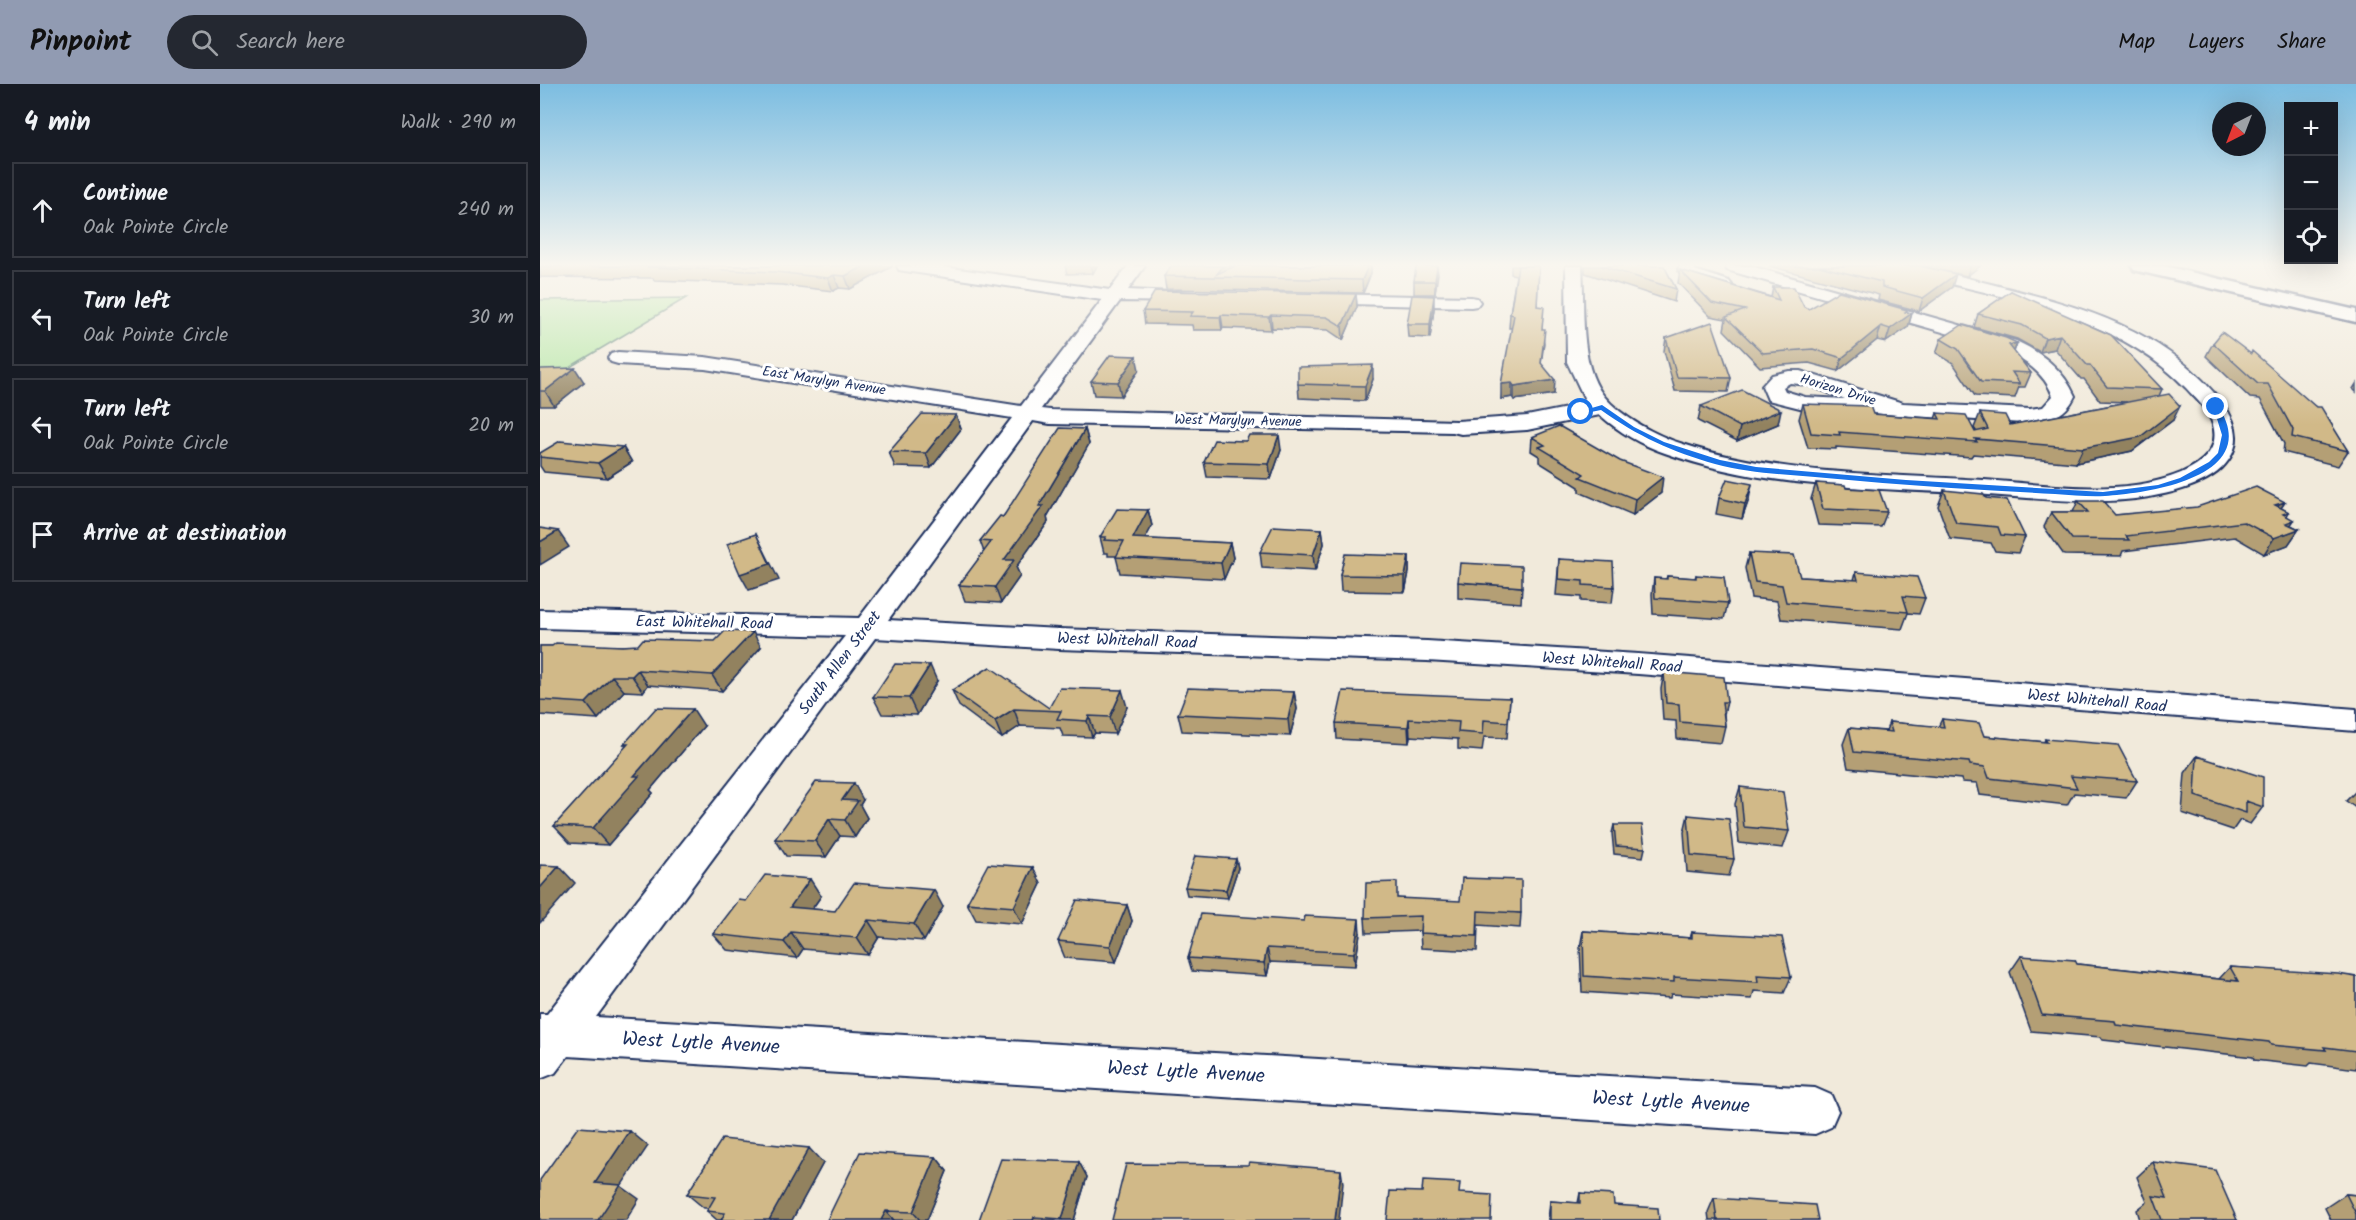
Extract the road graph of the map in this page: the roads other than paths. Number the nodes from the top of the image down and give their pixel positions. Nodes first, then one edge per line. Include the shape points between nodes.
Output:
1 (1098, 319) edge
2 (1576, 319) edge
3 (1922, 319) edge
4 (1946, 319) edge
5 (2092, 319) edge
6 (1939, 324) junction
7 (618, 358) dead end
8 (1602, 408) junction
9 (1902, 409) junction
10 (1028, 413) junction
11 (540, 619) edge
12 (867, 628) junction
13 (2356, 720) edge
14 (546, 1043) edge
15 (1815, 1111) dead end

1 - 10 street, South Allen Street
2 - 8 street via 1579,373 1588,393
3 - 6 street, Horizon Drive
4 - 6 street
5 - 8 street via 2147,345 2216,407 2225,426 2225,443 2221,454 2200,472 2159,487 2120,493 2048,492 1782,473 1681,451 1645,436
6 - 9 street, Horizon Drive via 2028,353 2061,387 2061,404 2050,413 2016,416
7 - 10 street, East Marylyn Avenue via 705,363
8 - 10 street, West Marylyn Avenue via 1527,423 1455,426 1050,417
9 - 9 street, Horizon Drive via 1802,378 1783,378 1772,386 1776,395 1793,402
10 - 12 street, South Allen Street
11 - 12 street, East Whitehall Road
12 - 13 street, West Whitehall Road via 1507,655
12 - 14 street, South Allen Street
14 - 15 street, West Lytle Avenue

